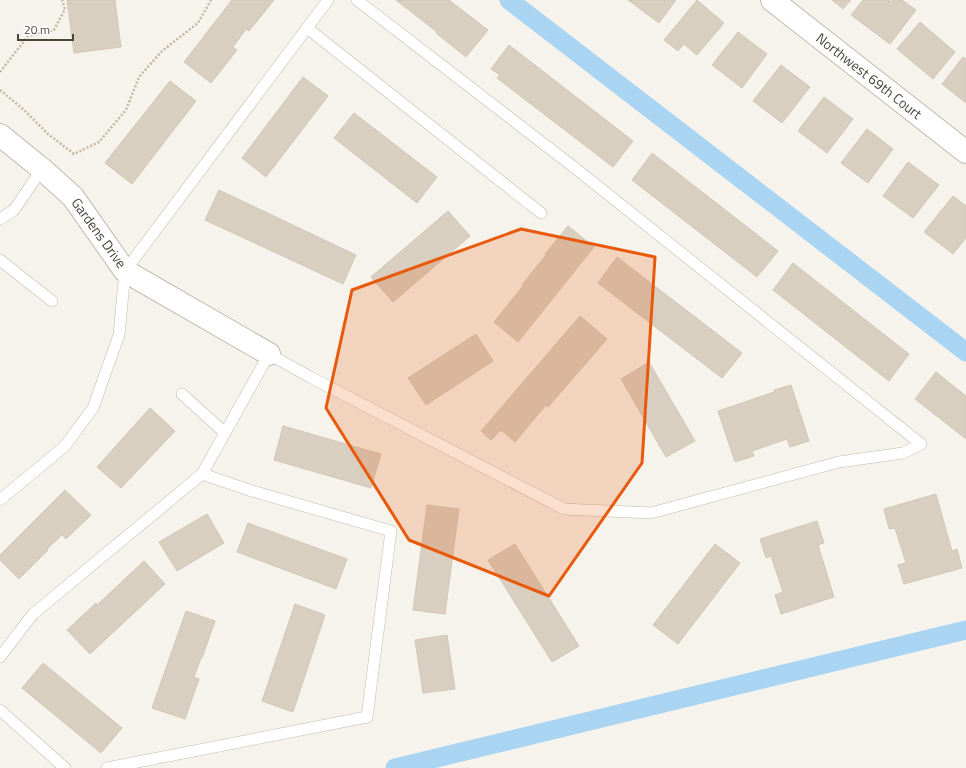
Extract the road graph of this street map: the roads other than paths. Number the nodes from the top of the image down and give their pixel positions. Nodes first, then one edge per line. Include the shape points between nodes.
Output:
1 (328, 0) edge
2 (357, 0) edge
3 (772, 0) edge
4 (307, 28) junction
5 (0, 135) edge
6 (966, 152) edge
7 (42, 169) junction
8 (541, 213) dead end
9 (0, 220) edge
10 (0, 260) edge
11 (125, 272) junction
12 (52, 301) dead end
13 (269, 354) junction
14 (182, 394) dead end
15 (225, 433) junction
16 (202, 474) junction
17 (0, 500) edge
18 (0, 657) edge
19 (0, 710) edge
20 (65, 768) edge
21 (107, 768) edge

1 - 4 lane
2 - 13 lane via 575,168 921,444 903,453 839,462 651,512 564,509 310,378
3 - 6 street, Northwest 69th Court
4 - 8 lane
4 - 11 lane
5 - 7 street, Gardens Drive
7 - 9 lane via 14,210
7 - 11 street, Gardens Drive via 74,197
10 - 12 lane
11 - 13 street, Gardens Drive
11 - 17 lane via 118,335 93,408 65,446
13 - 15 lane
14 - 15 lane
15 - 16 lane
16 - 18 lane via 33,614
16 - 21 lane via 391,531 367,718
19 - 20 lane

